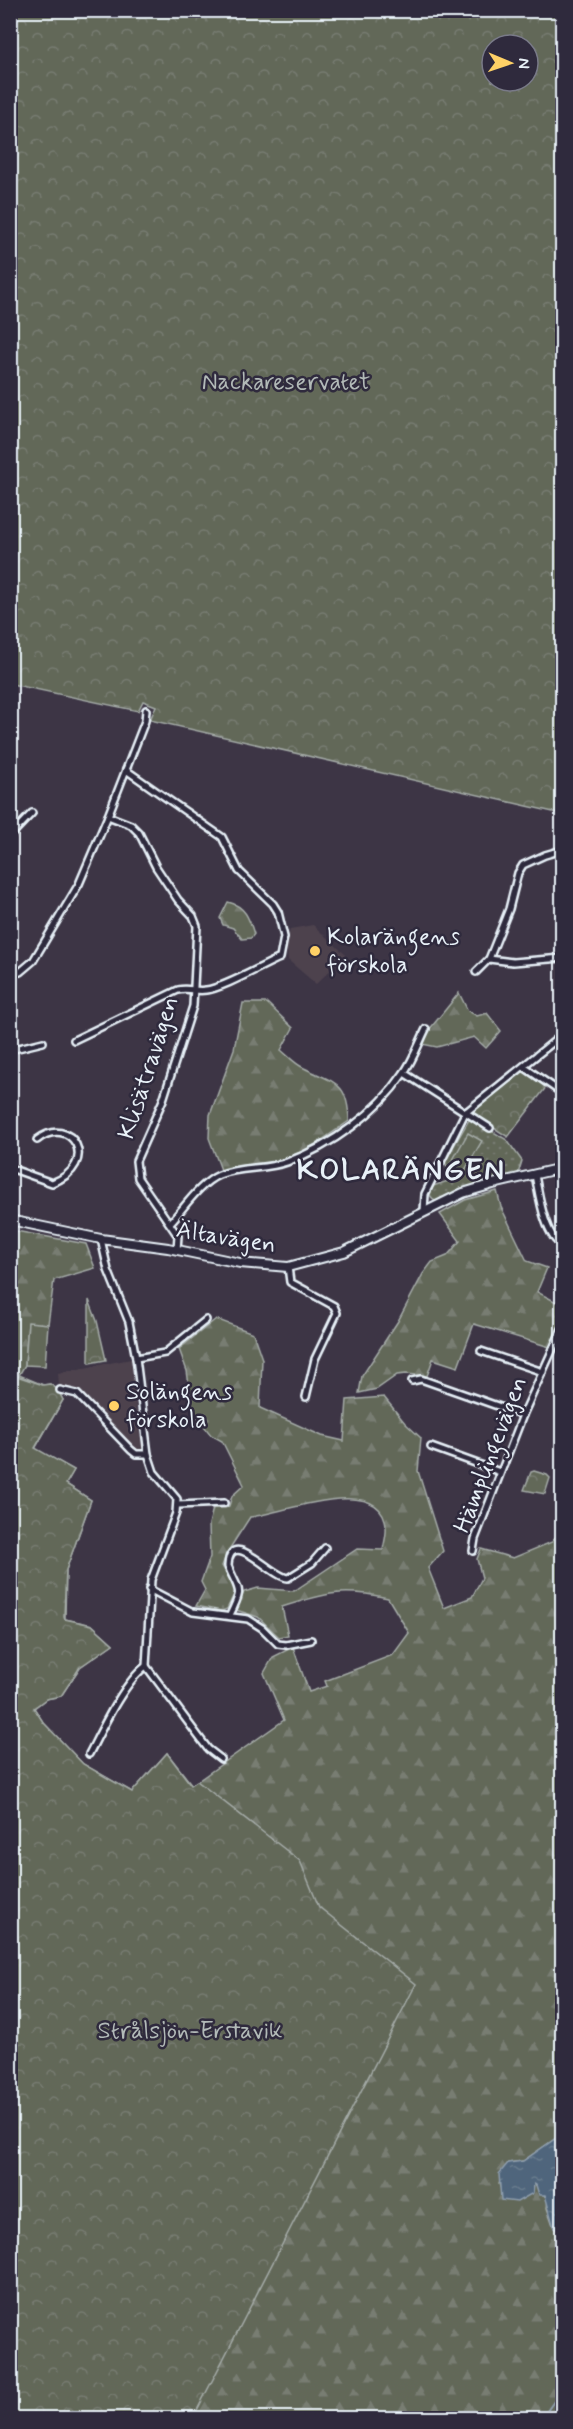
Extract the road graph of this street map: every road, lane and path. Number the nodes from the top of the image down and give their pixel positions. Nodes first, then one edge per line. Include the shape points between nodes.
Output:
1 (146, 710) dead end
2 (126, 770) junction
3 (32, 813) dead end
4 (108, 816) junction
5 (10, 836) edge
6 (562, 850) edge
7 (562, 958) edge
8 (489, 959) junction
9 (476, 972) dead end
10 (10, 975) edge
11 (193, 990) junction
12 (426, 1029) dead end
13 (562, 1035) edge
14 (74, 1040) dead end
15 (43, 1042) dead end
16 (10, 1050) edge
17 (525, 1067) junction
18 (404, 1073) junction
19 (562, 1093) edge
20 (465, 1113) junction
21 (490, 1128) dead end
22 (37, 1140) dead end
23 (10, 1168) edge
24 (562, 1168) edge
25 (535, 1175) junction
26 (424, 1211) junction
27 (10, 1220) edge
28 (170, 1223) junction
29 (101, 1239) junction
30 (562, 1245) edge
31 (177, 1250) junction
32 (288, 1267) junction
33 (206, 1320) dead end
34 (562, 1329) edge
35 (481, 1351) dead end
36 (136, 1358) junction
37 (543, 1371) junction
38 (412, 1381) dead end
39 (60, 1389) dead end
40 (306, 1397) dead end
41 (523, 1415) junction
42 (431, 1447) dead end
43 (148, 1454) junction
44 (500, 1472) junction
45 (224, 1503) dead end
46 (178, 1504) junction
47 (325, 1548) dead end
48 (473, 1551) dead end
49 (149, 1589) junction
50 (230, 1615) junction
51 (311, 1640) dead end
52 (147, 1666) junction
53 (90, 1754) dead end
54 (222, 1759) dead end

1 - 2 street
2 - 4 street
2 - 11 street via 222,837 238,871 273,904 281,922 284,937 280,958 222,985
3 - 5 street
4 - 10 street via 79,884 49,936 33,961
4 - 11 street, Klisätravägen via 131,825 139,833 156,867 193,916 197,926
6 - 8 street via 523,865
7 - 8 street via 513,962
8 - 9 street
11 - 14 street via 185,987
11 - 28 street, Klisätravägen via 193,1006 163,1100 136,1161 138,1178
12 - 18 street
13 - 17 street
15 - 16 street
17 - 19 street
17 - 20 street
18 - 20 street
18 - 28 street via 369,1112 319,1148 285,1163 220,1175 205,1185
20 - 21 street
20 - 26 street via 425,1194
22 - 23 street via 50,1132 65,1134 77,1144 78,1161 63,1179 52,1183
24 - 25 main road, Ältavägen
25 - 26 main road, Ältavägen via 473,1190
25 - 30 street via 548,1230
26 - 32 main road, Ältavägen via 344,1252
27 - 29 main road, Ältavägen
28 - 31 street, Klisätravägen via 178,1236
29 - 31 main road, Ältavägen
29 - 36 street via 108,1270 129,1322
31 - 32 main road, Ältavägen via 240,1263
32 - 40 street via 290,1282 334,1306 337,1313 315,1359
33 - 36 street via 165,1353
34 - 37 street, Hämplingevägen
35 - 37 street, Hämplingevägen
36 - 43 street
37 - 41 street, Hämplingevägen
38 - 41 street via 421,1379
39 - 43 street via 77,1395 136,1454
41 - 44 street, Hämplingevägen
42 - 44 street
43 - 46 street via 154,1472
44 - 48 street, Hämplingevägen
45 - 46 street
46 - 49 street
47 - 50 street via 312,1563 288,1578 277,1575 248,1552 235,1550 228,1566 240,1595
49 - 50 street via 193,1612
49 - 52 street
50 - 51 street via 248,1619 279,1644
52 - 53 street via 137,1672 106,1720
52 - 54 street via 208,1749

